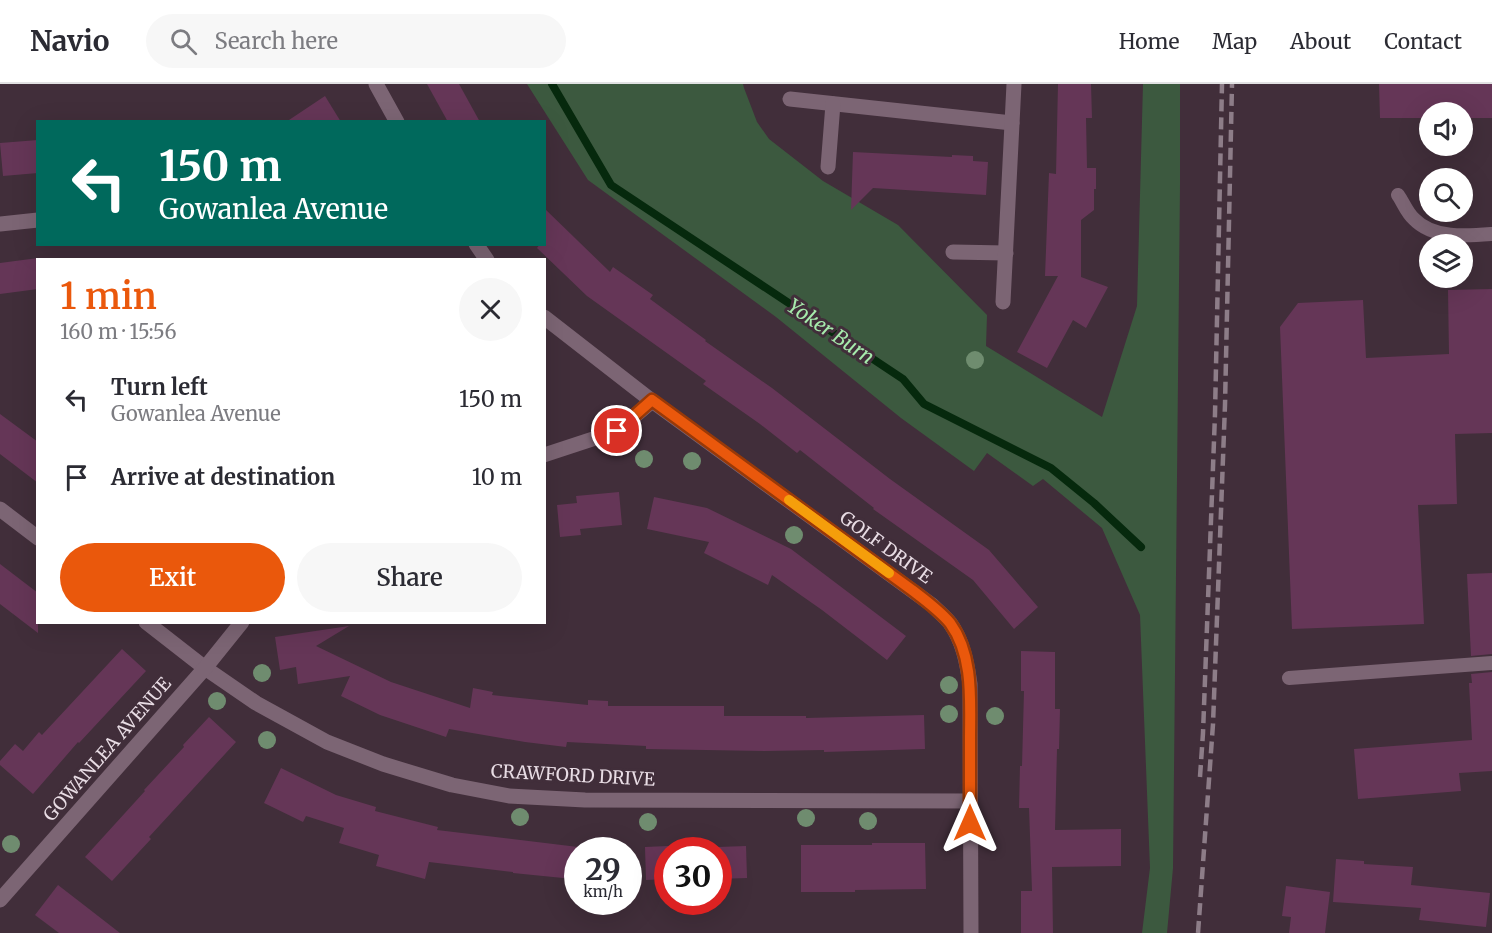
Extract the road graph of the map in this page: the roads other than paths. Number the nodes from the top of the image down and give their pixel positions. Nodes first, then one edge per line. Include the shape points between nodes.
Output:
1 (376, 84) edge
2 (1014, 84) edge
3 (790, 99) dead end
4 (833, 104) junction
5 (396, 120) edge
6 (1012, 123) junction
7 (828, 167) dead end
8 (1398, 195) dead end
9 (36, 220) edge
10 (0, 224) edge
11 (1492, 234) edge
12 (953, 252) dead end
13 (1006, 254) junction
14 (1003, 302) dead end
15 (546, 319) edge
16 (652, 400) junction
17 (546, 454) edge
18 (0, 509) edge
19 (36, 536) edge
20 (149, 624) edge
21 (240, 624) edge
22 (1492, 663) edge
23 (205, 668) junction
24 (1289, 678) dead end
25 (970, 801) junction
26 (0, 900) edge
27 (970, 933) edge

1 - 5 street
2 - 6 street
3 - 4 street
4 - 6 street
4 - 7 street
6 - 13 street
8 - 11 lane via 1413,219 1433,232 1457,236
9 - 10 street
12 - 13 street
13 - 14 street
15 - 16 street, GOLF DRIVE
16 - 17 street via 617,431
16 - 25 street, GOLF DRIVE via 932,605 950,624 961,645 970,684
18 - 19 street
20 - 23 street, CRAWFORD DRIVE
21 - 23 street, GOWANLEA AVENUE
22 - 24 lane
23 - 25 street, CRAWFORD DRIVE via 327,742 452,785 509,796 585,800
23 - 26 street, GOWANLEA AVENUE
25 - 27 street, GOLF DRIVE

